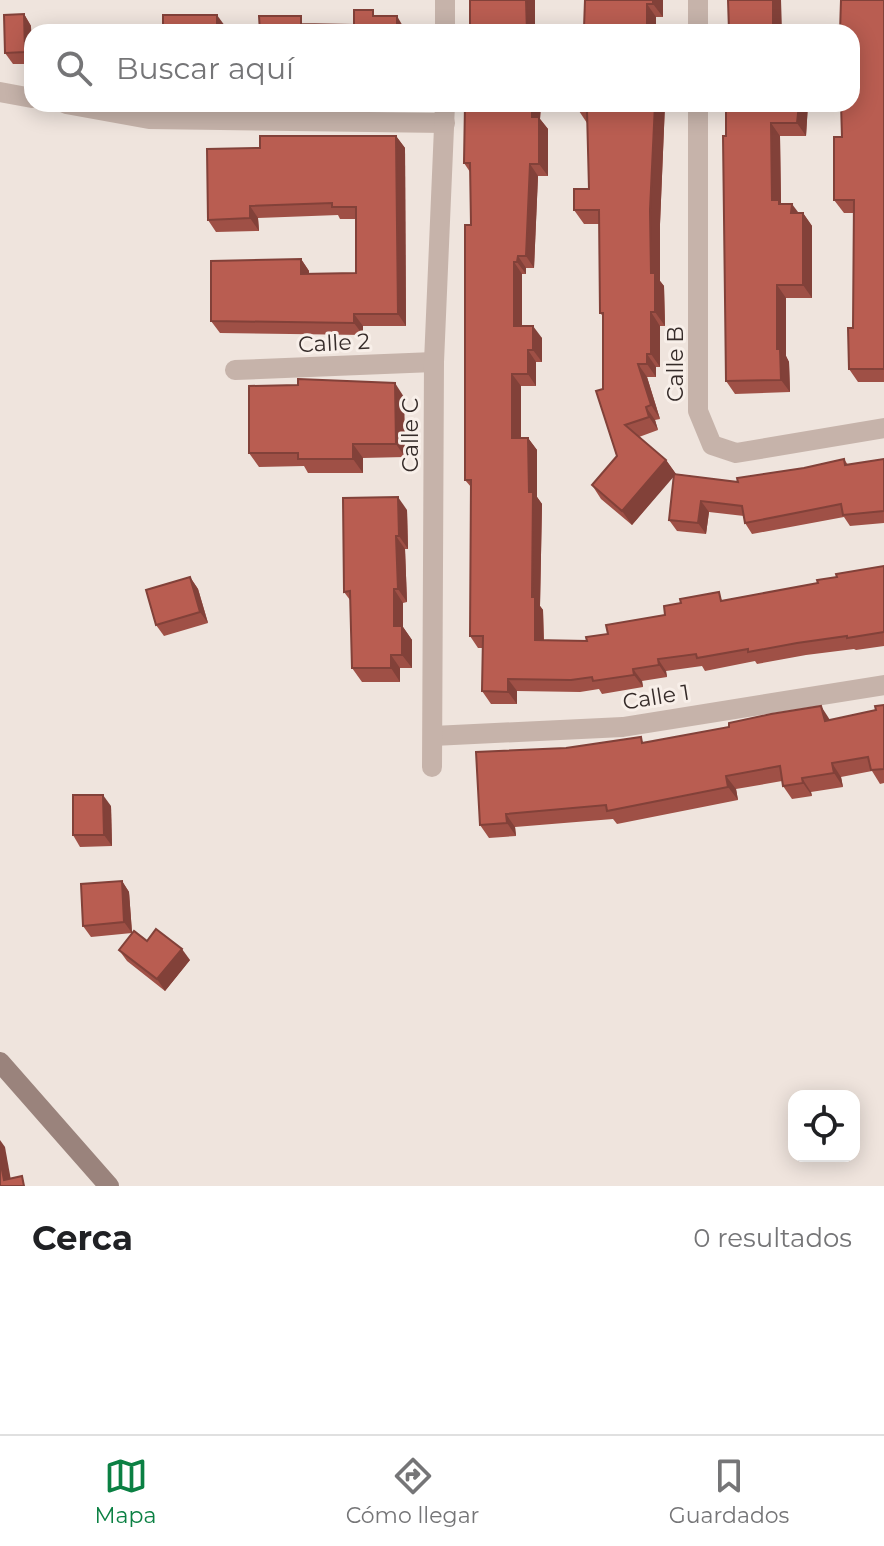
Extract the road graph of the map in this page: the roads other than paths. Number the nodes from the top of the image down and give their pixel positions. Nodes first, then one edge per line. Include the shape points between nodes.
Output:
1 (445, 0) edge
2 (698, 0) edge
3 (445, 24) edge
4 (698, 24) edge
5 (0, 92) edge
6 (24, 96) edge
7 (110, 112) edge
8 (204, 112) edge
9 (698, 112) edge
10 (445, 114) edge
11 (434, 362) junction
12 (235, 370) dead end
13 (884, 428) edge
14 (884, 685) edge
15 (433, 736) junction
16 (432, 767) dead end
17 (0, 1062) edge
18 (109, 1186) edge

1 - 3 street
2 - 4 street
5 - 6 street
7 - 8 street via 149,119
8 - 10 street
9 - 13 street, Calle B via 698,411 712,445 736,453
10 - 11 street, Calle C
11 - 12 street, Calle 2
11 - 15 street, Calle C
14 - 15 street, Calle 1 via 623,727
15 - 16 street, Calle C
17 - 18 street

